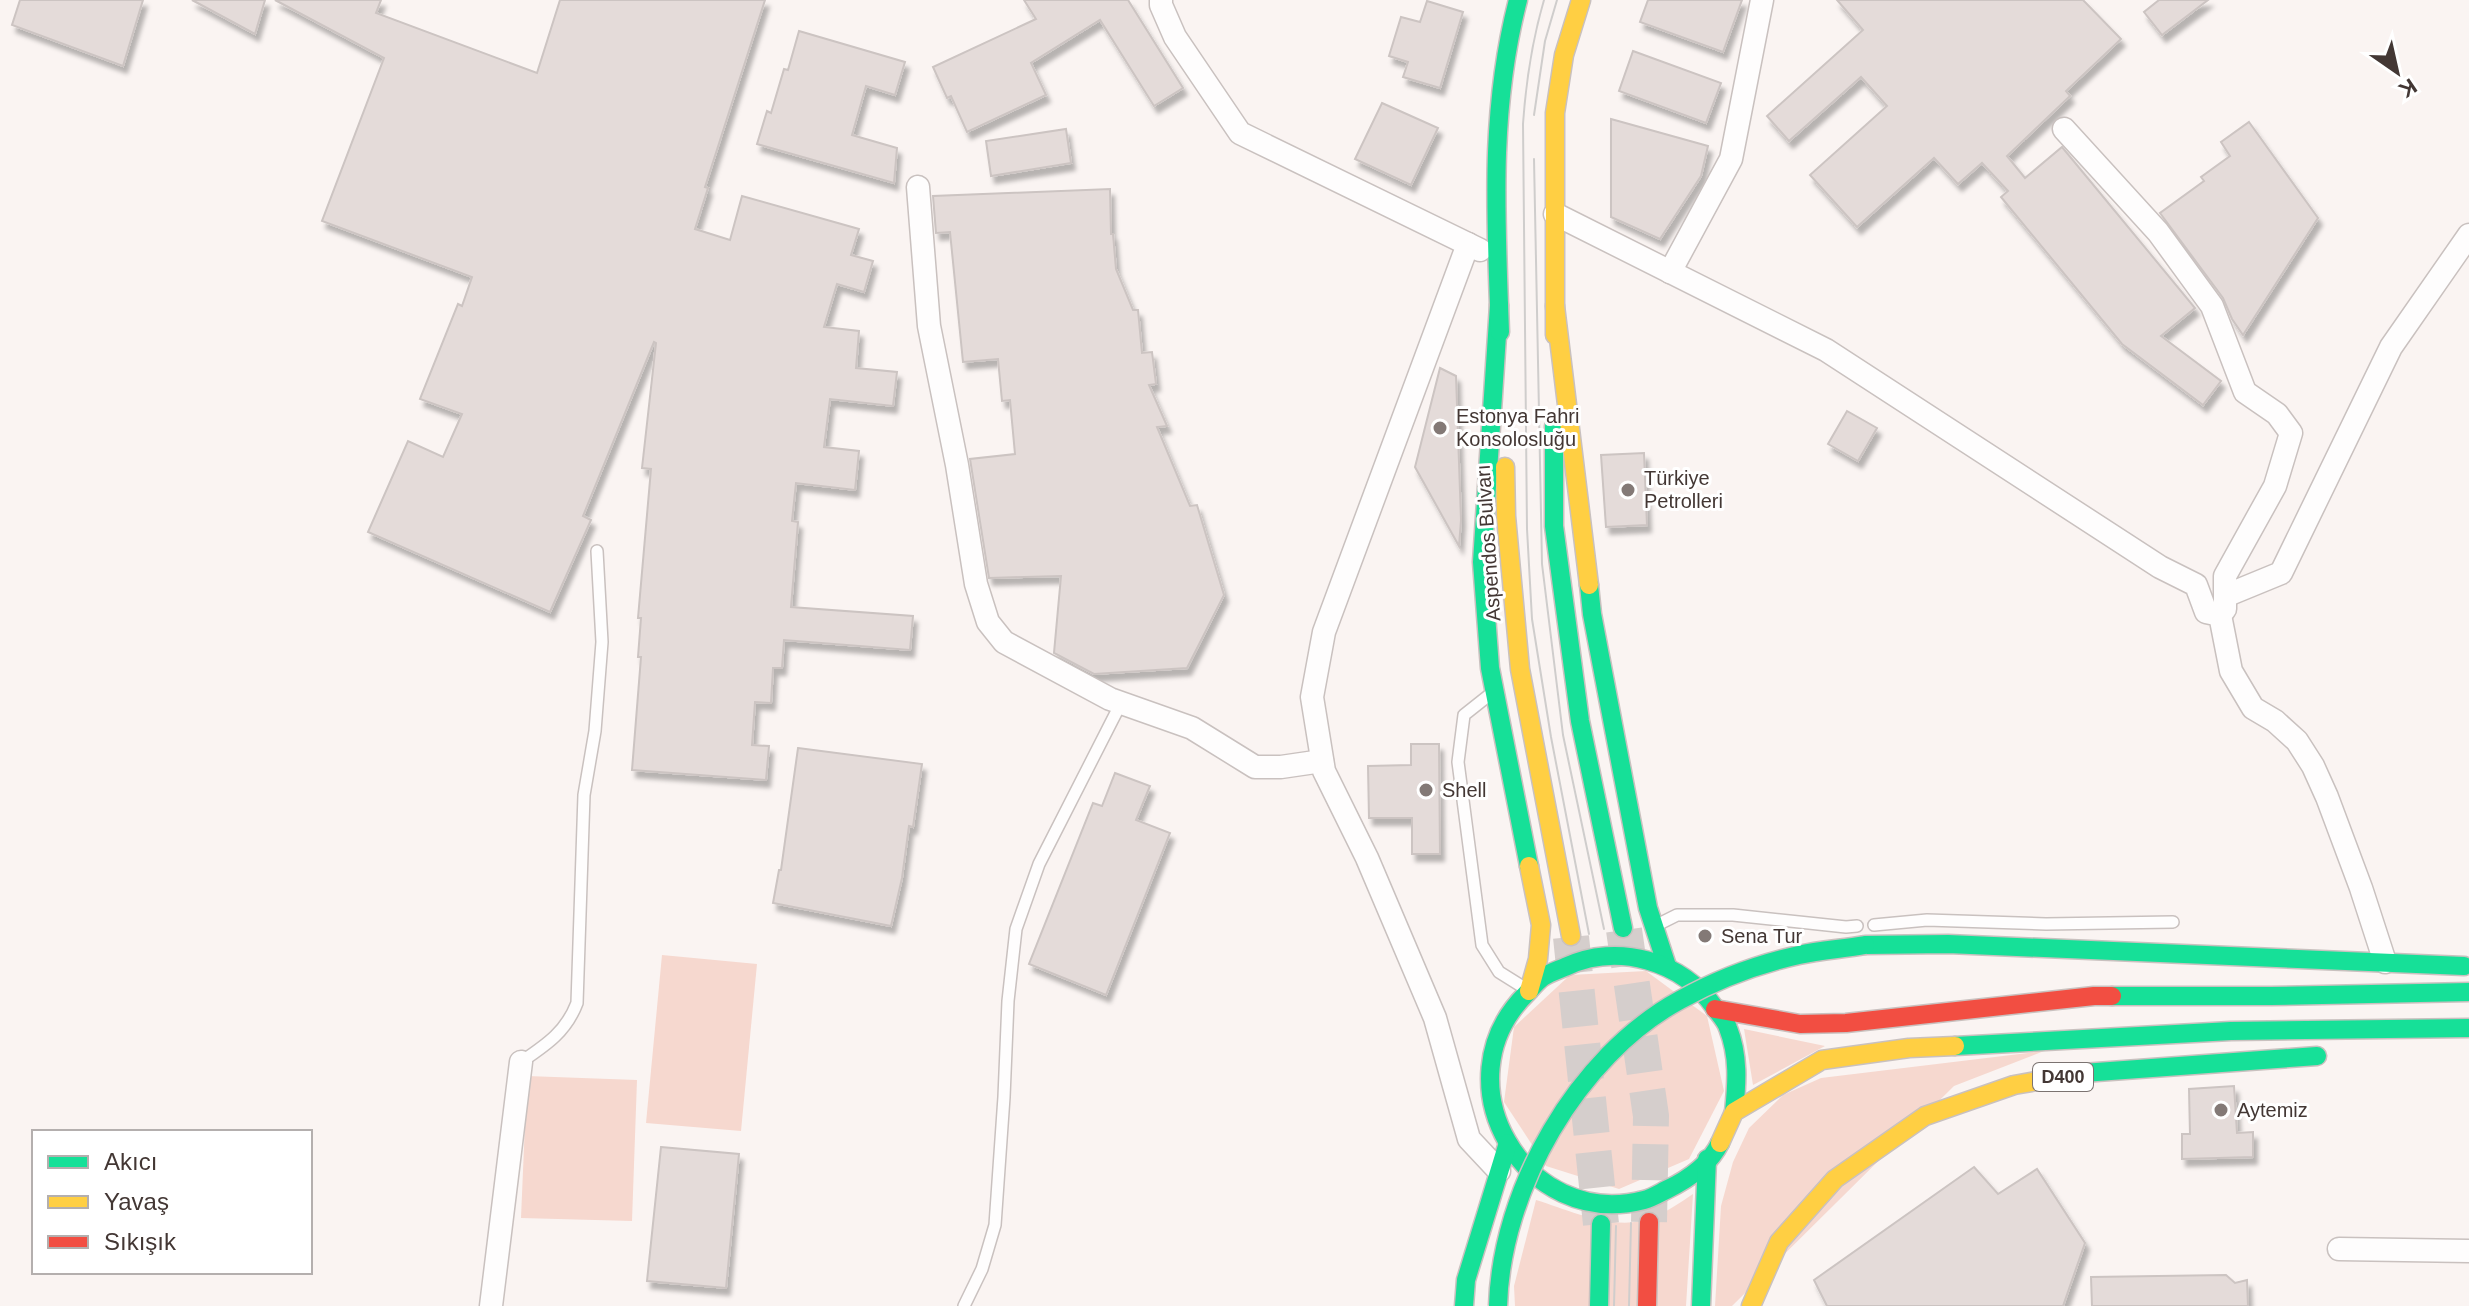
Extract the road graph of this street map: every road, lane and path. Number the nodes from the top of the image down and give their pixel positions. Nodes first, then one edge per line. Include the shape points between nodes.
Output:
1 (1161, 0) edge
2 (1518, 0) edge
3 (1581, 0) edge
4 (1762, 0) edge
5 (2064, 129) dead end
6 (918, 187) dead end
7 (1555, 214) junction
8 (2469, 235) edge
9 (1468, 244) junction
10 (1499, 259) junction
11 (1670, 272) junction
12 (1499, 305) junction
13 (1555, 306) junction
14 (597, 551) dead end
15 (2222, 605) junction
16 (1495, 691) junction
17 (1121, 703) junction
18 (1322, 761) junction
19 (2173, 922) dead end
20 (1654, 927) junction
21 (1623, 928) tunnel mouth
22 (1571, 936) tunnel mouth
23 (2385, 962) junction
24 (1667, 966) junction
25 (2469, 966) edge
26 (1529, 991) junction
27 (2469, 992) edge
28 (1715, 1009) junction
29 (2469, 1028) edge
30 (2336, 1055) dead end
31 (521, 1062) joint
32 (1734, 1112) junction
33 (1508, 1143) junction
34 (1707, 1159) junction
35 (1499, 1171) junction
36 (1649, 1222) tunnel mouth
37 (1601, 1224) tunnel mouth
38 (2339, 1249) dead end
39 (2469, 1251) edge
40 (491, 1306) edge
41 (964, 1306) edge
42 (1464, 1306) edge
43 (1498, 1306) edge
44 (1599, 1306) edge
45 (1647, 1306) edge
46 (1701, 1306) edge
47 (1751, 1306) edge

1 - 9 street via 1175,37 1240,133
2 - 10 main road, Aspendos Bulvarı via 1500,88
3 - 7 main road via 1564,55 1555,113
4 - 11 street via 1731,159
5 - 15 street via 2158,232 2212,306 2245,392 2277,414 2291,433 2275,486 2225,576
6 - 17 street via 929,326 976,584 988,622 1004,642
7 - 11 street
7 - 13 main road
8 - 15 street via 2391,347 2281,573
9 - 10 street
9 - 18 street via 1324,632 1312,697
10 - 12 main road, Aspendos Bulvarı
11 - 15 street via 1826,350 2160,567 2196,585 2206,612
12 - 16 main road via 1482,562
12 - 22 main road, Aspendos Bulvarı via 1506,516 1520,669
13 - 20 main road via 1592,614
13 - 21 main road via 1554,526 1580,721
14 - 31 lane via 602,642 584,795 577,1003 559,1035
15 - 23 street via 2231,671 2253,708 2297,741 2313,766
16 - 26 main road via 1541,925
16 - 26 lane via 1464,715 1458,762 1482,945 1499,972
17 - 18 street via 1192,728 1255,767
17 - 41 lane via 1039,864 1016,929 995,1225
18 - 35 street via 1435,1018 1469,1139
19 - 20 lane via 1927,920 1846,927 1677,915
20 - 24 main road
23 - 25 main road
23 - 43 main road, bridge via 1865,945 1784,958 1711,985 1654,1015 1601,1063 1567,1107 1515,1208
24 - 26 main road via 1626,955 1582,959 1543,977
24 - 28 main road via 1703,991
26 - 33 main road via 1512,1008 1493,1046 1489,1090
27 - 28 main road via 2094,996 1846,1023 1800,1024
28 - 32 main road via 1728,1027 1738,1069
29 - 32 main road via 2231,1031 1909,1048 1822,1060
30 - 47 main road, D400 via 2092,1072 2014,1085 1925,1116 1835,1179 1779,1242
31 - 40 street
32 - 34 main road
33 - 34 main road via 1525,1167 1560,1192 1602,1204 1645,1200 1685,1181
33 - 35 main road
34 - 46 main road
35 - 42 main road via 1466,1280
36 - 45 main road
37 - 44 main road
38 - 39 street

